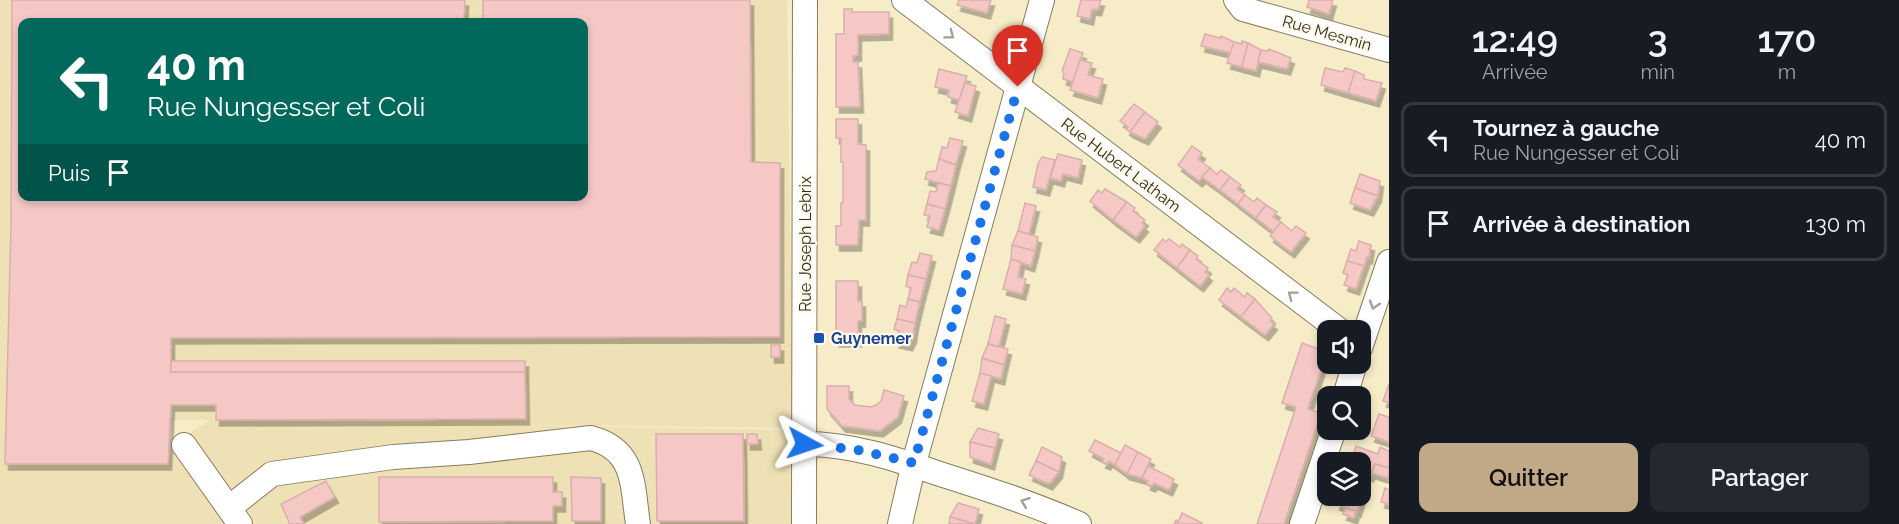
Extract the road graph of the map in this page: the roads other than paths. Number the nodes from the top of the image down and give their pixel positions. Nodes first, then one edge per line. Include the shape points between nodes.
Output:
1 (805, 0) edge
2 (904, 0) edge
3 (1042, 0) edge
4 (1236, 0) edge
5 (1266, 8) edge
6 (1389, 50) edge
7 (1018, 87) junction
8 (1389, 262) edge
9 (1325, 320) edge
10 (1370, 320) edge
11 (1330, 440) edge
12 (805, 444) junction
13 (184, 445) dead end
14 (914, 463) junction
15 (234, 516) edge
16 (638, 524) edge
17 (804, 524) edge
18 (900, 524) edge
19 (1079, 524) edge
20 (1302, 524) edge

1 - 12 street, Rue Joseph Lebrix
2 -> 7 street, Rue Hubert Latham
3 - 7 street
4 - 5 street, Rue Mesmin via 1243,9
5 - 6 street, Rue Mesmin
9 -> 7 street, Rue Hubert Latham
7 - 14 street
8 -> 10 street
11 - 20 street
12 - 14 street via 849,448
12 - 17 street, Rue Joseph Lebrix
13 - 15 street
14 - 18 street
19 -> 14 street
15 - 16 street via 272,474 393,457 591,438 608,442 630,469

